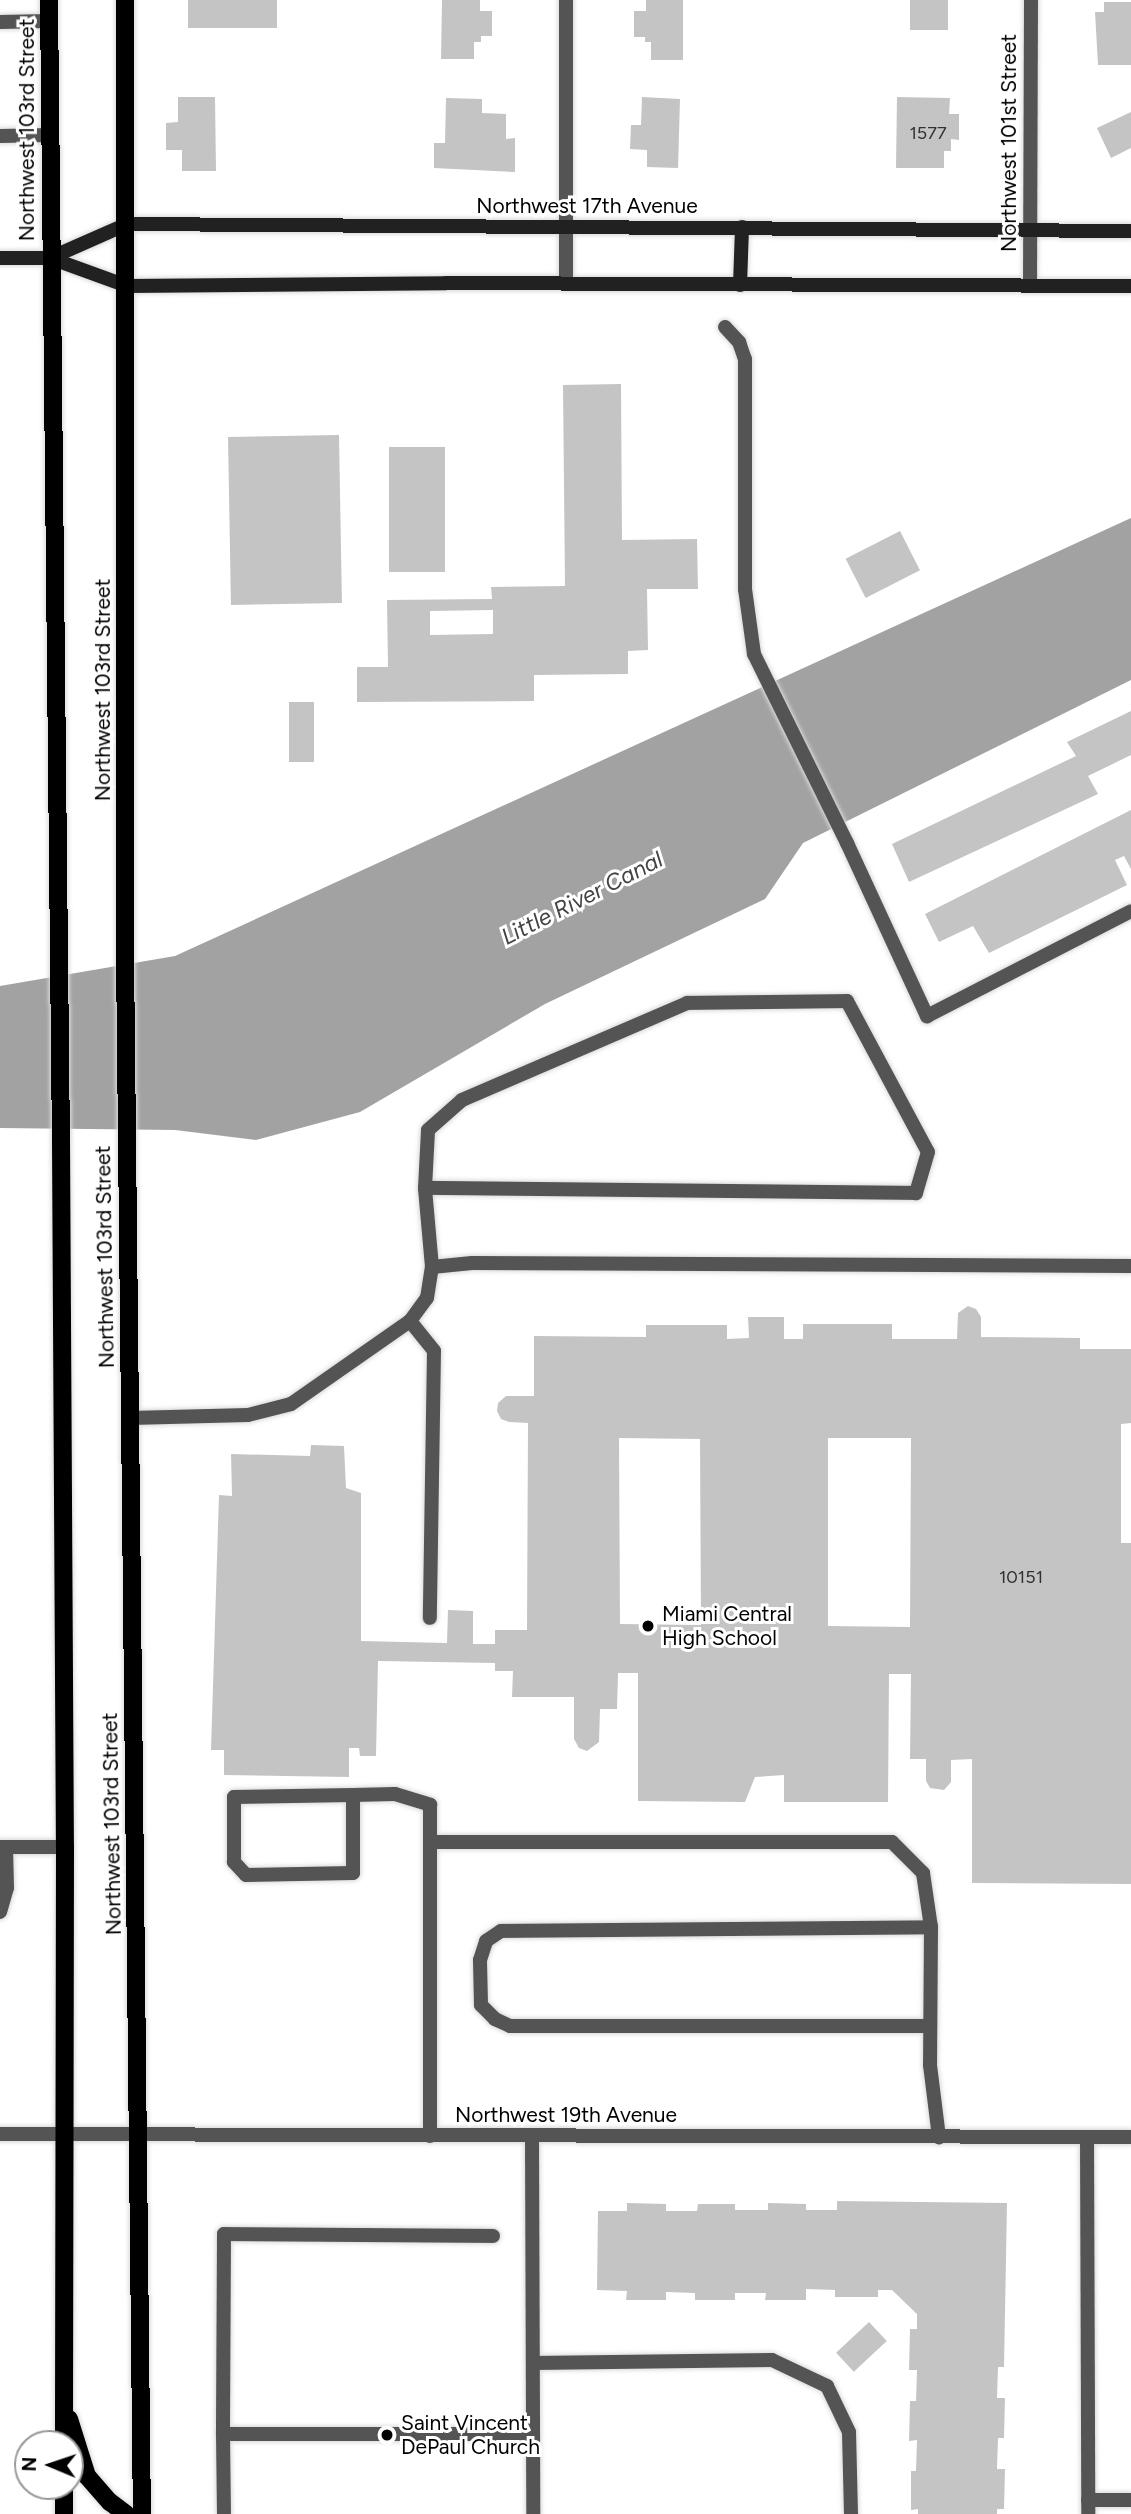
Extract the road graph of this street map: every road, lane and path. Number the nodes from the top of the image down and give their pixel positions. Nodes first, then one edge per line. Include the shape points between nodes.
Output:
1 (49, 0) edge
2 (125, 0) edge
3 (566, 0) edge
4 (1031, 0) edge
5 (49, 20) junction
6 (0, 22) edge
7 (50, 135) junction
8 (0, 136) edge
9 (127, 224) junction
10 (566, 227) junction
11 (742, 227) junction
12 (1030, 231) junction
13 (1131, 231) edge
14 (0, 258) edge
15 (50, 258) junction
16 (566, 284) junction
17 (740, 285) junction
18 (1030, 285) junction
19 (127, 286) junction
20 (1131, 286) edge
21 (724, 327) dead end
22 (1131, 911) edge
23 (425, 1188) junction
24 (1131, 1266) edge
25 (432, 1267) junction
26 (410, 1321) junction
27 (130, 1418) junction
28 (430, 1618) dead end
29 (353, 1795) junction
30 (430, 1842) junction
31 (3, 1847) edge
32 (65, 1847) junction
33 (0, 1912) edge
34 (931, 1927) junction
35 (930, 2026) junction
36 (0, 2134) edge
37 (63, 2135) junction
38 (139, 2136) junction
39 (430, 2136) junction
40 (532, 2136) junction
41 (939, 2137) junction
42 (1087, 2137) junction
43 (1131, 2137) edge
44 (493, 2236) dead end
45 (533, 2363) junction
46 (63, 2402) junction
47 (64, 2430) edge
48 (223, 2434) junction
49 (533, 2434) junction
50 (1131, 2500) edge
51 (1088, 2507) edge
52 (126, 2514) edge
53 (142, 2514) edge
54 (223, 2514) edge
55 (533, 2514) edge
56 (851, 2514) edge

1 - 5 main road, Northwest 103rd Street
2 - 9 main road, Northwest 103rd Street
3 - 10 street
4 - 12 street, Northwest 101st Street
5 - 6 street
5 - 7 main road, Northwest 103rd Street
7 - 8 street
7 - 15 main road, Northwest 103rd Street
9 - 10 main road, Northwest 17th Avenue
9 - 15 main road, Northwest 17th Avenue
9 - 19 main road, Northwest 103rd Street
10 - 11 main road, Northwest 17th Avenue
10 - 16 street
11 - 12 main road, Northwest 17th Avenue
11 - 17 main road
12 - 13 main road, Northwest 17th Avenue
12 - 18 street, Northwest 101st Street
14 - 15 main road, Northwest 17th Avenue
15 - 19 main road, Northwest 17th Avenue
15 - 32 main road, Northwest 103rd Street
16 - 17 main road, Northwest 17th Avenue
16 - 19 main road, Northwest 17th Avenue
17 - 18 main road, Northwest 17th Avenue
18 - 20 main road, Northwest 17th Avenue
19 - 27 main road, Northwest 103rd Street via 125,954
21 - 22 street via 739,342 745,359 745,589 754,654 927,1016
23 - 23 street via 428,1130 462,1100 687,1003 847,1001 928,1152 916,1192
23 - 25 street
24 - 25 street via 472,1263
25 - 26 street via 427,1298
26 - 27 street via 291,1404 248,1415
26 - 28 street via 434,1351
27 - 38 main road, Northwest 103rd Street
29 - 29 street via 234,1797 234,1862 246,1875 353,1873
29 - 30 street via 396,1794 430,1805
30 - 34 street via 892,1842 923,1873
30 - 39 street
31 - 32 street
31 - 33 street via 7,1888
32 - 37 main road, Northwest 103rd Street
34 - 35 street
34 - 35 street via 501,1931 486,1941 480,1959 481,2005 510,2026
35 - 41 street
36 - 37 street, Northwest 19th Avenue
37 - 38 street, Northwest 19th Avenue
37 - 46 main road, Northwest 103rd Street
38 - 39 street, Northwest 19th Avenue
38 - 53 main road, Northwest 103rd Street
39 - 40 street, Northwest 19th Avenue
40 - 41 street, Northwest 19th Avenue
40 - 45 street
41 - 42 street, Northwest 19th Avenue
42 - 43 street, Northwest 19th Avenue
42 - 51 street
44 - 48 street via 224,2234
45 - 49 street
45 - 56 street via 772,2360 827,2386 849,2432
46 - 47 main road, Northwest 103rd Street
46 - 52 main road via 87,2476
48 - 49 street
48 - 54 street
49 - 55 street
50 - 51 street

